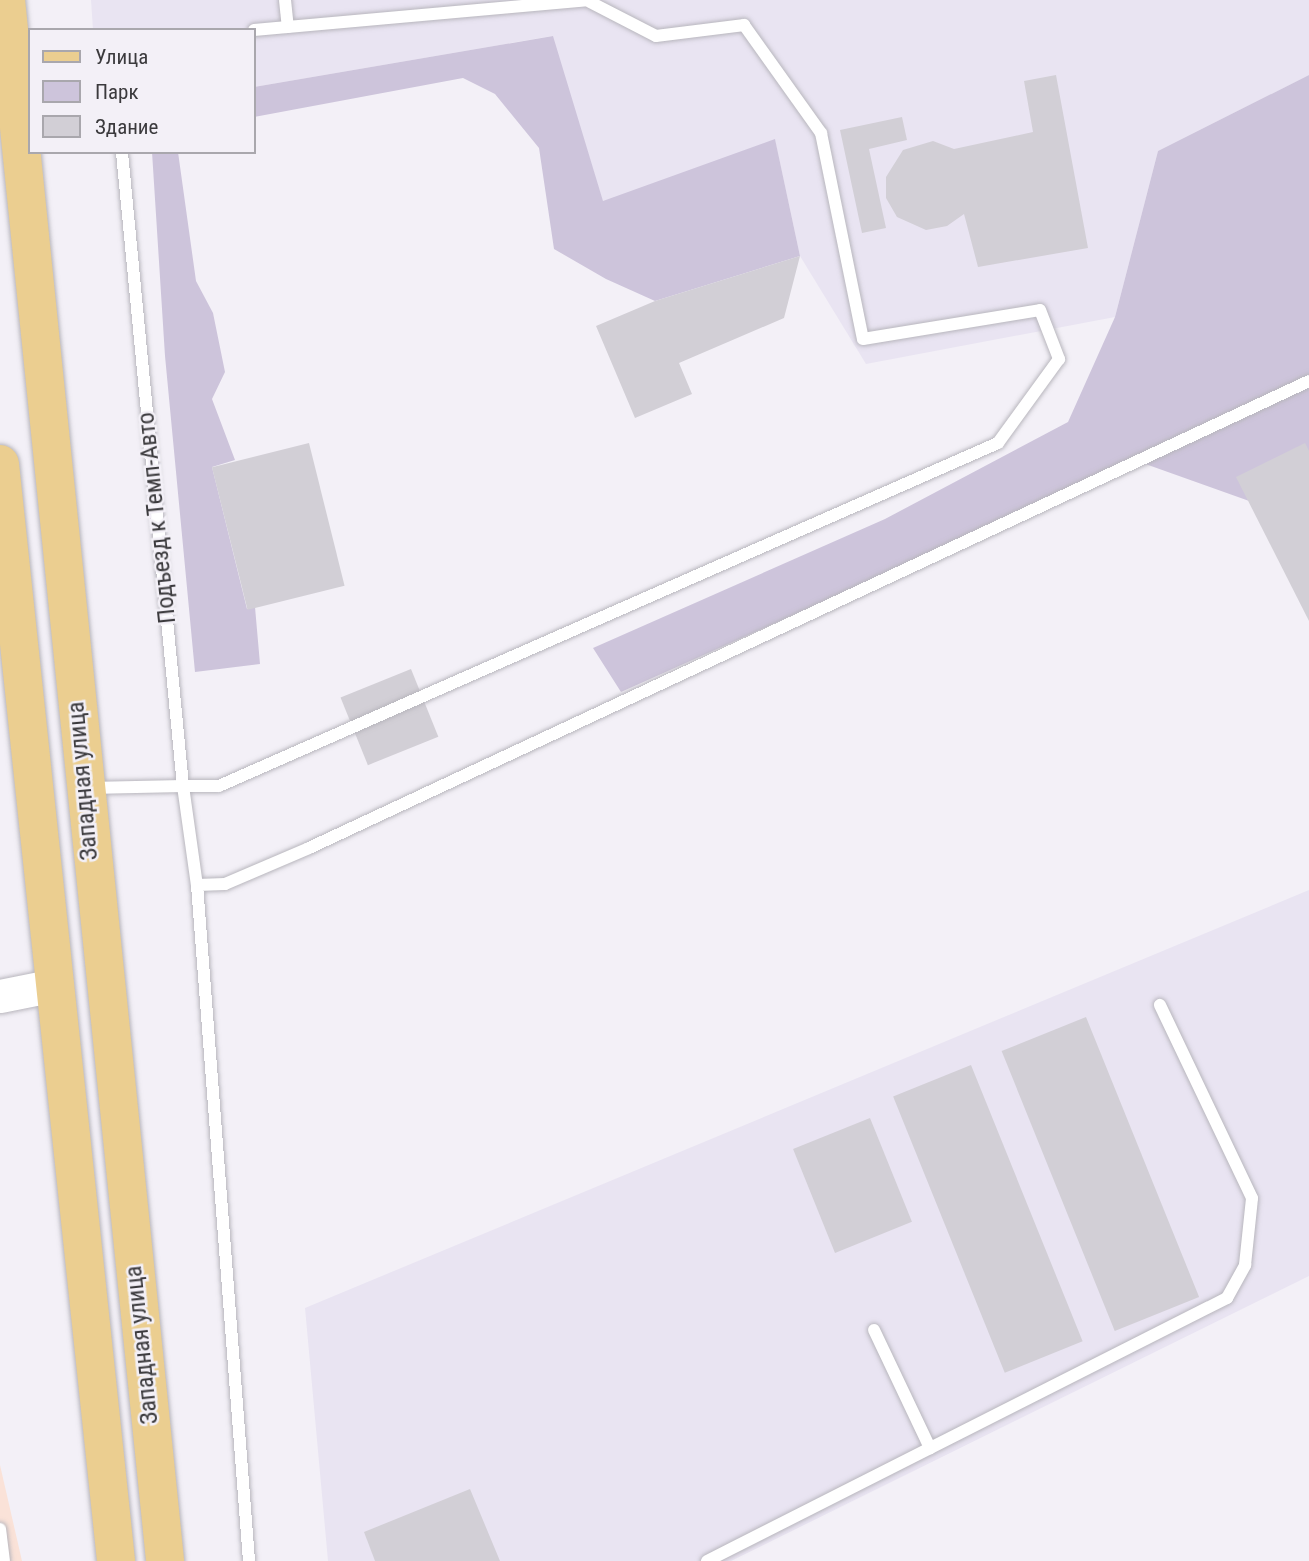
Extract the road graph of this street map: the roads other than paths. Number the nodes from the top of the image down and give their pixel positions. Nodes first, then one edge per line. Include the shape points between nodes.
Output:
1 (6, 0) edge
2 (285, 0) edge
3 (590, 1) edge
4 (288, 27) junction
5 (256, 30) edge
6 (122, 154) edge
7 (1309, 381) edge
8 (0, 464) edge
9 (183, 786) junction
10 (85, 788) junction
11 (197, 885) junction
12 (55, 985) junction
13 (0, 996) edge
14 (1160, 1005) dead end
15 (874, 1330) dead end
16 (930, 1448) junction
17 (0, 1529) edge
18 (4, 1561) edge
19 (116, 1561) edge
20 (165, 1561) edge
21 (249, 1561) edge
22 (707, 1561) edge

1 - 10 main road, Западная улица
2 - 4 lane
3 - 4 lane
3 - 9 lane via 656,36 744,25 821,133 863,339 1040,310 1059,359 998,443 219,786
4 - 5 lane
6 - 9 lane, Подъезд к Темп-Авто
7 - 11 lane via 309,848 225,884
8 - 12 main road, Западная улица
9 - 10 lane
9 - 11 lane, Подъезд к Темп-Авто
10 - 20 main road, Западная улица
11 - 21 lane, Подъезд к Темп-Авто
12 - 13 street
12 - 19 main road, Западная улица
14 - 16 lane via 1252,1198 1245,1265 1227,1298
15 - 16 lane
16 - 22 lane
17 - 18 lane

